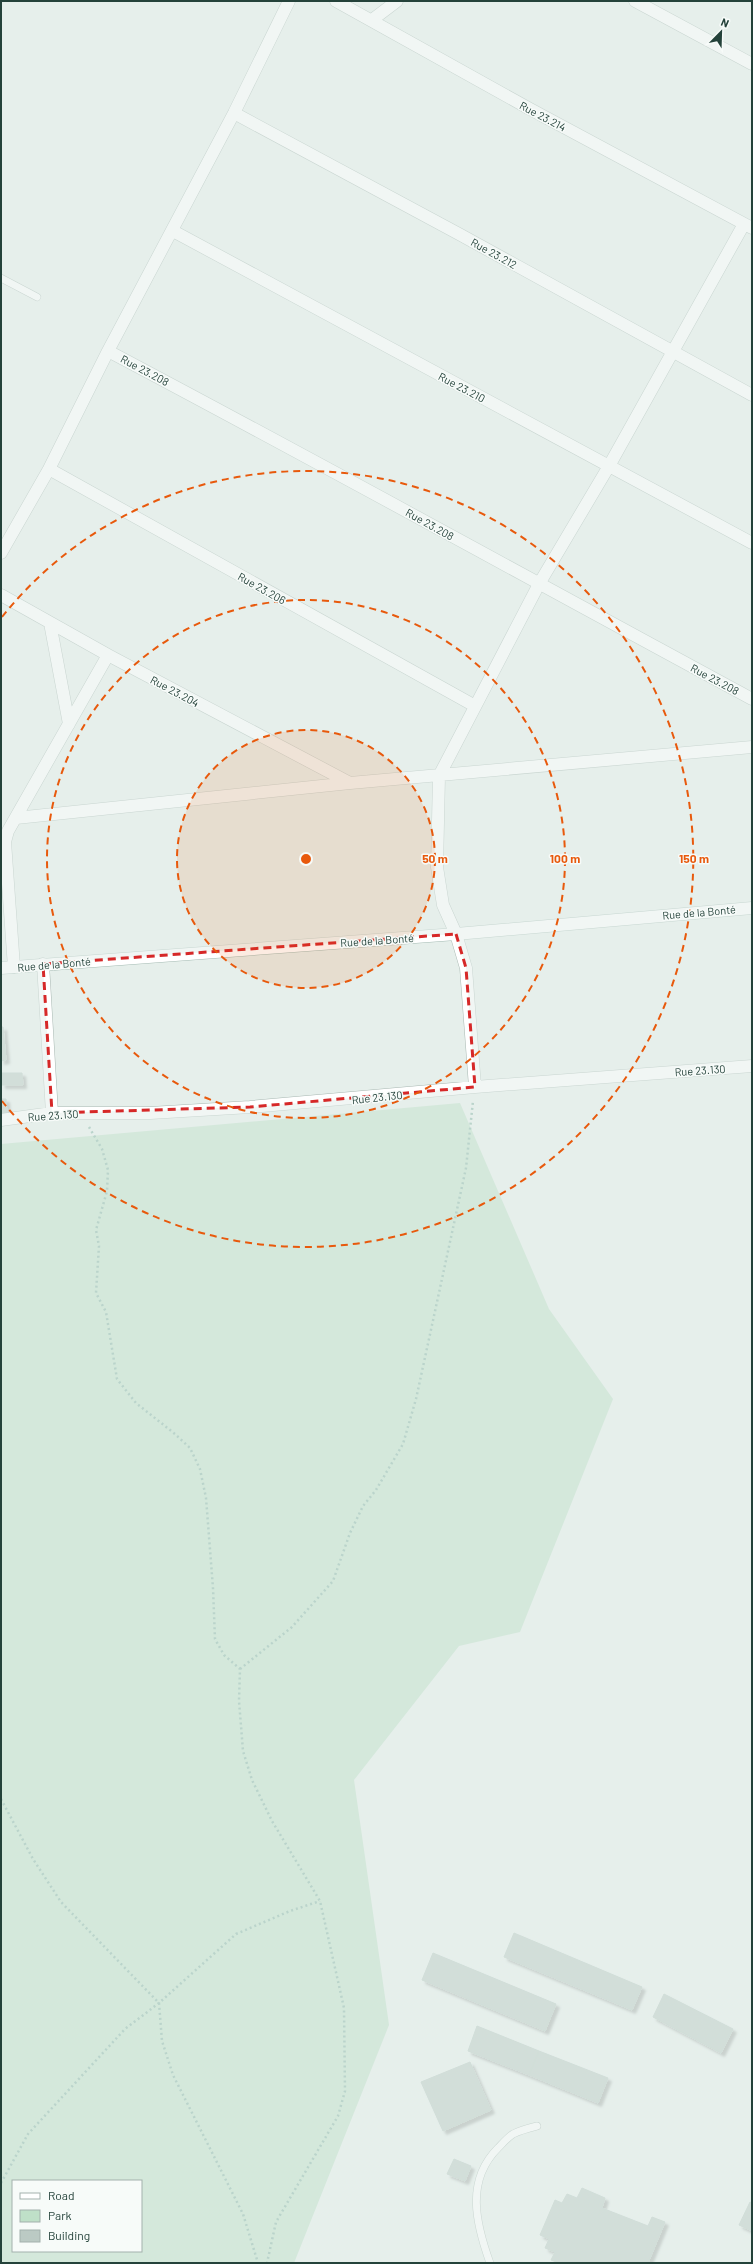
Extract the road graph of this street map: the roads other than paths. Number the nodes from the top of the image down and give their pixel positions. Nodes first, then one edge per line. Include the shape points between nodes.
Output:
1 (289, 1) edge
2 (336, 1) edge
3 (397, 1) edge
4 (635, 1) edge
5 (372, 20) junction
6 (752, 64) edge
7 (234, 113) junction
8 (748, 226) edge
9 (173, 231) junction
10 (1, 278) edge
11 (37, 298) dead end
12 (108, 351) junction
13 (674, 352) junction
14 (752, 396) edge
15 (610, 466) junction
16 (49, 470) junction
17 (752, 543) edge
18 (1, 553) edge
19 (539, 584) junction
20 (1, 595) edge
21 (50, 623) junction
22 (108, 655) junction
23 (752, 699) edge
24 (475, 706) junction
25 (69, 724) junction
26 (752, 747) edge
27 (439, 776) junction
28 (350, 783) junction
29 (16, 818) junction
30 (752, 908) edge
31 (456, 934) junction
32 (43, 964) junction
33 (14, 967) junction
34 (1, 968) edge
35 (752, 1066) edge
36 (475, 1087) junction
37 (52, 1113) junction
38 (1, 1120) edge
39 (537, 2126) dead end
40 (490, 2263) edge

1 - 7 street
2 - 5 street, Rue 23.214
3 - 5 street
4 - 6 street
5 - 8 street, Rue 23.214 via 530,109
7 - 9 street
7 - 13 street, Rue 23.212
8 - 13 street
9 - 12 street
9 - 15 street, Rue 23.210
10 - 11 lane
12 - 16 street
12 - 19 street, Rue 23.208 via 317,461
13 - 14 street, Rue 23.212
13 - 15 street
15 - 17 street, Rue 23.210
15 - 19 street
16 - 18 street
16 - 24 street, Rue 23.206
19 - 23 street, Rue 23.208
19 - 24 street
20 - 21 street, Rue 23.204
21 - 22 street, Rue 23.204
21 - 25 street
22 - 25 street
22 - 28 street, Rue 23.204
24 - 27 street
25 - 29 street
26 - 27 street
27 - 28 street
27 - 31 street via 437,867 443,905
28 - 29 street
29 - 33 street via 5,842
30 - 31 street, Rue de la Bonté
31 - 32 street, Rue de la Bonté
31 - 36 street via 466,968
32 - 33 street, Rue de la Bonté
32 - 37 street
33 - 34 street, Rue de la Bonté
35 - 36 street, Rue 23.130
36 - 37 street, Rue 23.130 via 250,1107 150,1113
37 - 38 street, Rue 23.130
39 - 40 lane via 512,2134 487,2159 475,2204 479,2234

